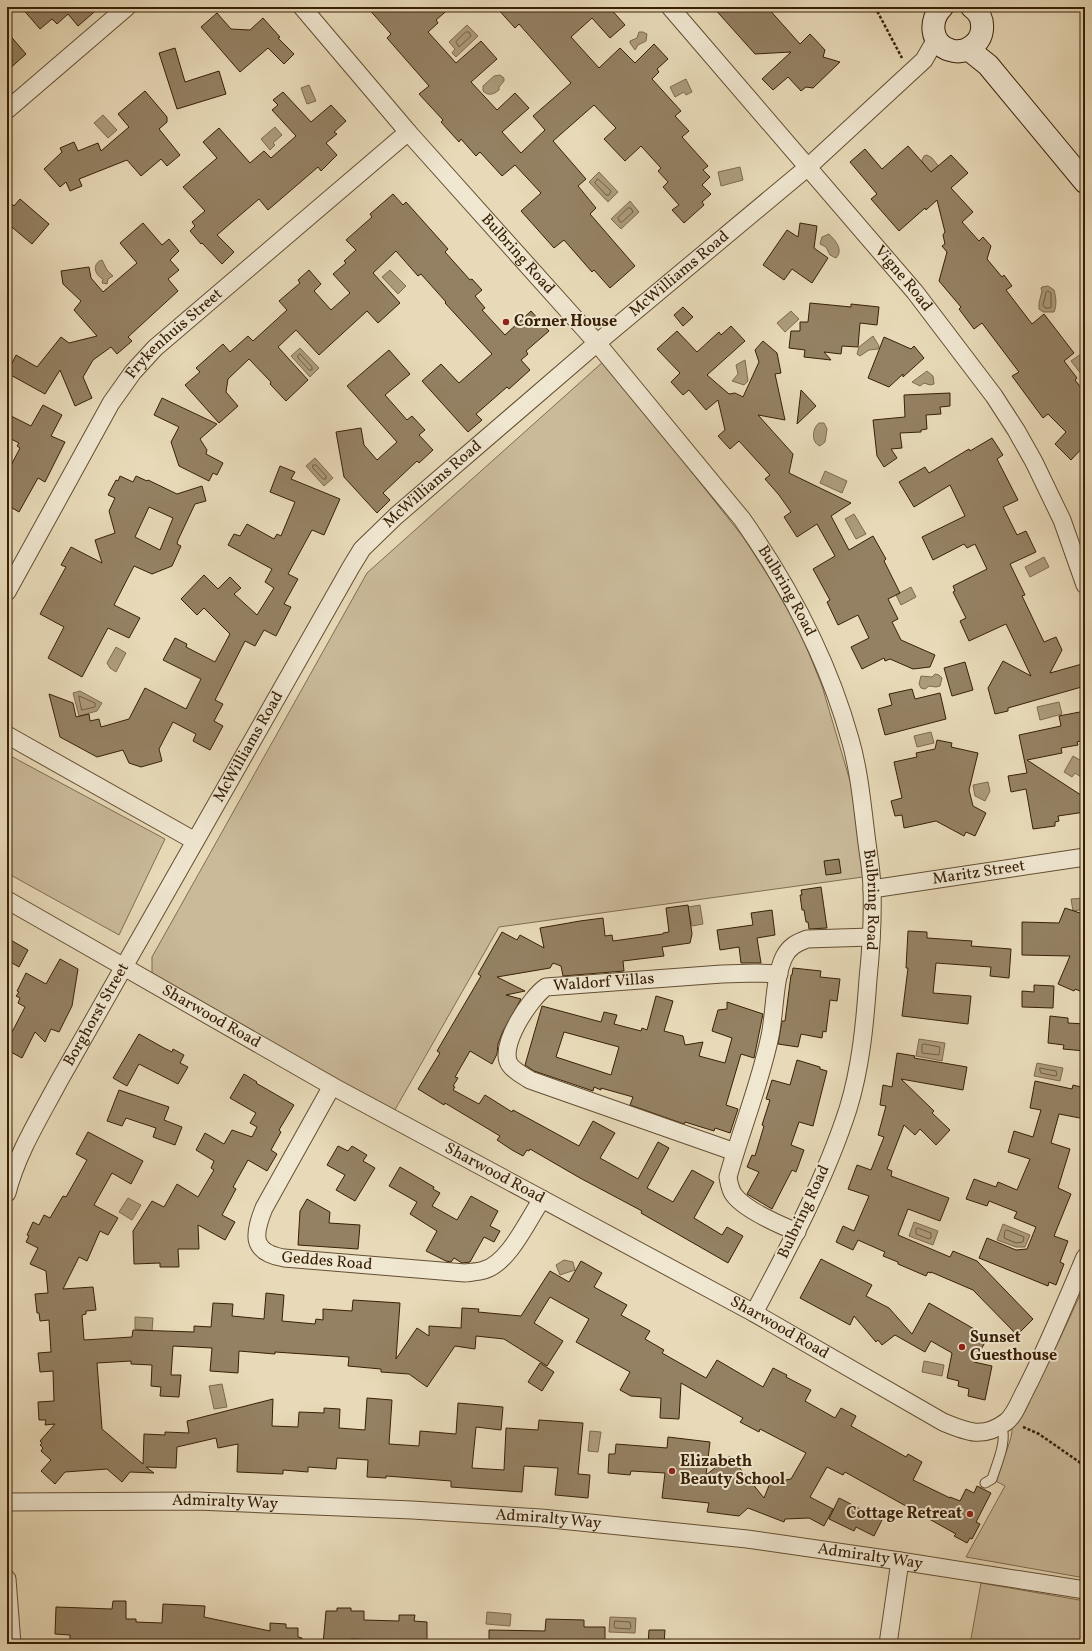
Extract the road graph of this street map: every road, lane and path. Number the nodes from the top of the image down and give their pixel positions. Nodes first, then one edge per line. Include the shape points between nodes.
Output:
1 (127, 7) edge
2 (302, 7) edge
3 (670, 7) edge
4 (875, 7) edge
5 (938, 9) edge
6 (970, 25) edge
7 (910, 72) junction
8 (7, 110) edge
9 (408, 132) junction
10 (808, 167) junction
11 (1085, 182) edge
12 (597, 343) junction
13 (1085, 585) edge
14 (7, 592) edge
15 (7, 735) edge
16 (195, 841) junction
17 (1085, 857) edge
18 (872, 889) junction
19 (7, 900) edge
20 (872, 937) junction
21 (124, 967) junction
22 (779, 974) junction
23 (332, 1086) junction
24 (735, 1152) junction
25 (7, 1193) edge
26 (542, 1198) junction
27 (797, 1232) junction
28 (1085, 1257) edge
29 (754, 1313) junction
30 (999, 1425) junction
31 (1085, 1466) edge
32 (985, 1483) dead end
33 (7, 1502) edge
34 (900, 1560) junction
35 (7, 1579) edge
36 (1085, 1590) edge
37 (12, 1644) edge
38 (888, 1644) edge

1 - 8 street
2 - 9 street, Bulbring Road
3 - 10 street, Vigne Road
4 - 7 path
5 - 6 main road via 933,20 933,30
6 - 7 street, McWilliams Road
6 - 11 main road via 988,65
7 - 10 street, McWilliams Road
9 - 12 street, Bulbring Road
9 - 14 street, Frykenhuis Street via 155,348 133,372 111,403
10 - 12 street, McWilliams Road
10 - 13 street, Vigne Road via 915,292 994,396 1034,462 1062,520
12 - 16 street, McWilliams Road via 396,516 362,549
12 - 18 street, Bulbring Road via 742,519 771,562 810,632 837,699 850,740 860,784
15 - 16 street
16 - 21 street, Borghorst Street
17 - 18 street, Maritz Street
18 - 20 street, Bulbring Road
19 - 21 street, Sharwood Road
20 - 22 street via 807,939 799,942 791,946
20 - 27 street, Bulbring Road via 866,1014 856,1079 836,1141
21 - 23 street, Sharwood Road
21 - 25 street, Borghorst Street via 23,1149
22 - 24 street via 770,1036 751,1107
22 - 24 street, Waldorf Villas via 722,974 546,987 532,1001 508,1041 507,1057 510,1065 530,1080
23 - 26 street, Sharwood Road
23 - 26 street, Geddes Road via 258,1222 258,1241 262,1250 272,1256 465,1273 485,1270 496,1264 508,1252
24 - 27 street via 728,1177 734,1196 770,1220
26 - 29 street, Sharwood Road
27 - 29 street, Bulbring Road
28 - 30 street via 1035,1372
29 - 30 street, Sharwood Road via 943,1422 974,1433
30 - 31 path via 1040,1434
30 - 32 lane via 1005,1432 1002,1445 992,1479
33 - 34 street, Admiralty Way via 196,1501 534,1517 747,1539
34 - 36 street, Admiralty Way
34 - 38 street
35 - 37 street

